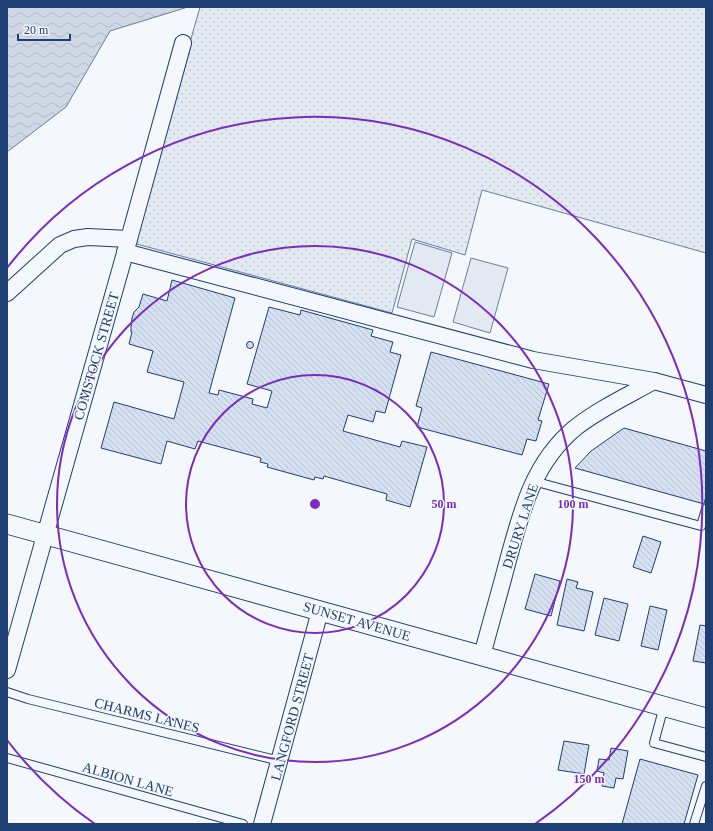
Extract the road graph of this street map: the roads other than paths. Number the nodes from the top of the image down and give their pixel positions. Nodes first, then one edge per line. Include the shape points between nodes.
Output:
1 (183, 43) dead end
2 (127, 245) junction
3 (7, 294) edge
4 (654, 381) junction
5 (706, 395) edge
6 (533, 481) junction
7 (706, 509) edge
8 (7, 524) edge
9 (45, 534) junction
10 (320, 611) junction
11 (482, 656) junction
12 (7, 670) edge
13 (7, 692) edge
14 (664, 706) junction
15 (706, 718) edge
16 (706, 757) edge
17 (7, 758) edge
18 (280, 761) junction
19 (706, 786) edge
20 (704, 802) edge
21 (243, 824) edge
22 (262, 824) edge
23 (694, 824) edge

1 - 2 street, COMSTOCK STREET
2 - 3 street via 88,237 74,239 60,245
2 - 4 street via 533,360
2 - 9 street, COMSTOCK STREET
4 - 5 street
4 - 6 street, DRURY LANE via 574,429 544,463
6 - 7 lane via 701,526
6 - 11 street, DRURY LANE via 519,521
8 - 9 street, SUNSET AVENUE
9 - 10 street, SUNSET AVENUE
9 - 12 street, COMSTOCK STREET
10 - 11 street, SUNSET AVENUE
10 - 18 street, LANGFORD STREET
11 - 14 street, SUNSET AVENUE
13 - 18 lane, CHARMS LANES
14 - 15 street, SUNSET AVENUE
14 - 16 lane via 654,743
17 - 21 lane, ALBION LANE
18 - 22 street, LANGFORD STREET
19 - 20 lane
20 - 23 lane

